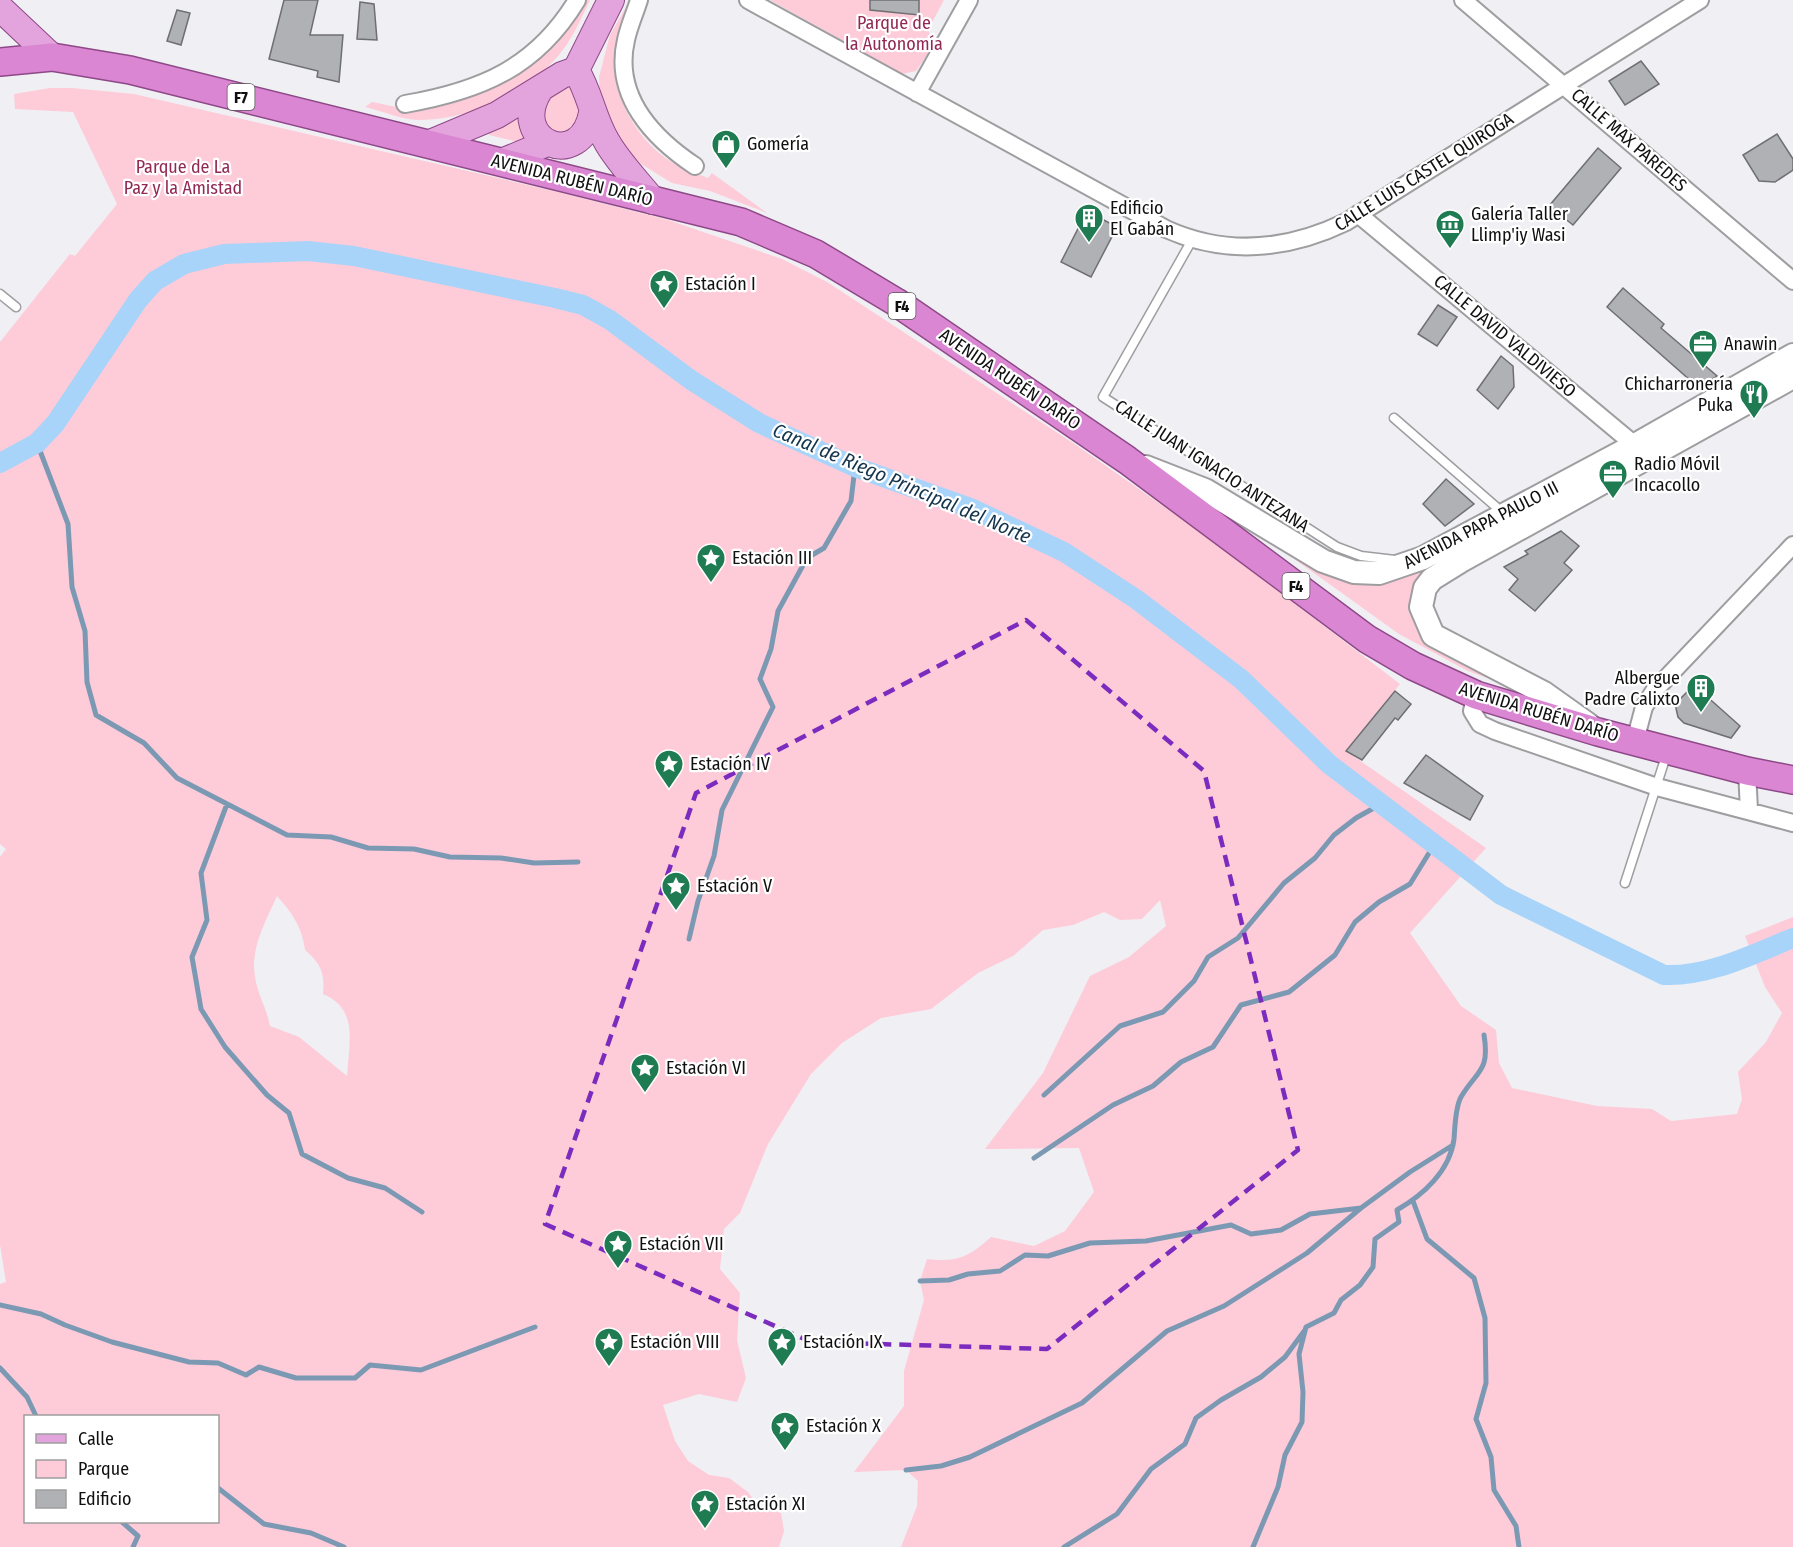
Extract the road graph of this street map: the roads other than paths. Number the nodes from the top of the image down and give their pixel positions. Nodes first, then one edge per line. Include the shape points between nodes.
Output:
1 (577, 0) edge
2 (611, 0) edge
3 (639, 0) edge
4 (748, 0) edge
5 (969, 0) edge
6 (1463, 0) edge
7 (1700, 0) edge
8 (0, 8) edge
9 (52, 57) junction
10 (0, 62) edge
11 (576, 70) junction
12 (1566, 86) junction
13 (539, 91) junction
14 (916, 93) junction
15 (405, 104) dead end
16 (592, 113) junction
17 (428, 144) junction
18 (551, 144) junction
19 (504, 161) junction
20 (695, 166) dead end
21 (580, 182) junction
22 (653, 201) junction
23 (1358, 214) junction
24 (1192, 240) junction
25 (1793, 281) edge
26 (0, 294) edge
27 (16, 307) dead end
28 (1793, 355) edge
29 (1793, 377) edge
30 (1394, 418) dead end
31 (1643, 451) junction
32 (1127, 460) junction
33 (1504, 515) junction
34 (1793, 545) edge
35 (1424, 558) junction
36 (1476, 695) junction
37 (1598, 732) junction
38 (1635, 741) junction
39 (1668, 750) junction
40 (1747, 771) junction
41 (1793, 780) edge
42 (1657, 787) junction
43 (1749, 810) junction
44 (1793, 823) edge
45 (1624, 883) dead end

1 - 15 street via 548,41 509,71 468,90
2 - 11 main road
3 - 20 street via 625,42 624,73 630,96 652,133
4 - 14 street, CALLE LUIS CASTEL QUIROGA
5 - 14 street
6 - 12 street, CALLE MAX PAREDES
7 - 12 street, CALLE LUIS CASTEL QUIROGA
8 - 9 main road
9 - 10 highway, AVENIDA RUBÉN DARÍO / F7
9 - 17 highway, AVENIDA RUBÉN DARÍO / F7 via 130,70
11 - 13 main road
11 - 16 main road via 590,96
12 - 23 street, CALLE LUIS CASTEL QUIROGA
12 - 25 street, CALLE MAX PAREDES
13 - 17 main road via 497,115
13 - 18 main road via 530,119 533,128
14 - 24 street, CALLE LUIS CASTEL QUIROGA
16 - 18 main road via 579,141 567,146
16 - 22 main road via 607,143
17 - 19 highway, AVENIDA RUBÉN DARÍO / F7
18 - 19 main road
18 - 21 main road
19 - 21 highway, AVENIDA RUBÉN DARÍO / F7
21 - 22 highway, AVENIDA RUBÉN DARÍO / F4
22 - 32 highway, AVENIDA RUBÉN DARÍO / F4 via 741,222 816,254 896,302
23 - 24 street, CALLE LUIS CASTEL QUIROGA via 1315,237 1282,245 1229,246
23 - 31 street, CALLE DAVID VALDIVIESO
24 - 35 lane, CALLE JUAN IGNACIO ANTEZANA via 1103,397 1337,547 1361,556
26 - 27 lane
28 - 31 main road, AVENIDA PAPA PAULO III
29 - 31 main road, AVENIDA PAPA PAULO III
30 - 33 lane
31 - 33 main road, AVENIDA PAPA PAULO III
31 - 37 main road, AVENIDA PAPA PAULO III via 1432,579 1422,598 1421,607 1433,635 1544,693
32 - 35 main road, AVENIDA PAPA PAULO III via 1205,490 1323,561 1354,572 1379,573
32 - 36 highway, AVENIDA RUBÉN DARÍO / F4 via 1367,639
33 - 35 main road, AVENIDA PAPA PAULO III
34 - 38 street via 1654,691 1644,707
36 - 37 highway, AVENIDA RUBÉN DARÍO / F4
36 - 42 street via 1472,711 1480,724
37 - 38 highway, AVENIDA RUBÉN DARÍO / F4
38 - 39 highway, AVENIDA RUBÉN DARÍO / F4
39 - 40 highway, AVENIDA RUBÉN DARÍO / F4
39 - 42 lane
40 - 41 highway, AVENIDA RUBÉN DARÍO / F4
40 - 43 street
42 - 43 street
42 - 45 lane
43 - 44 street

